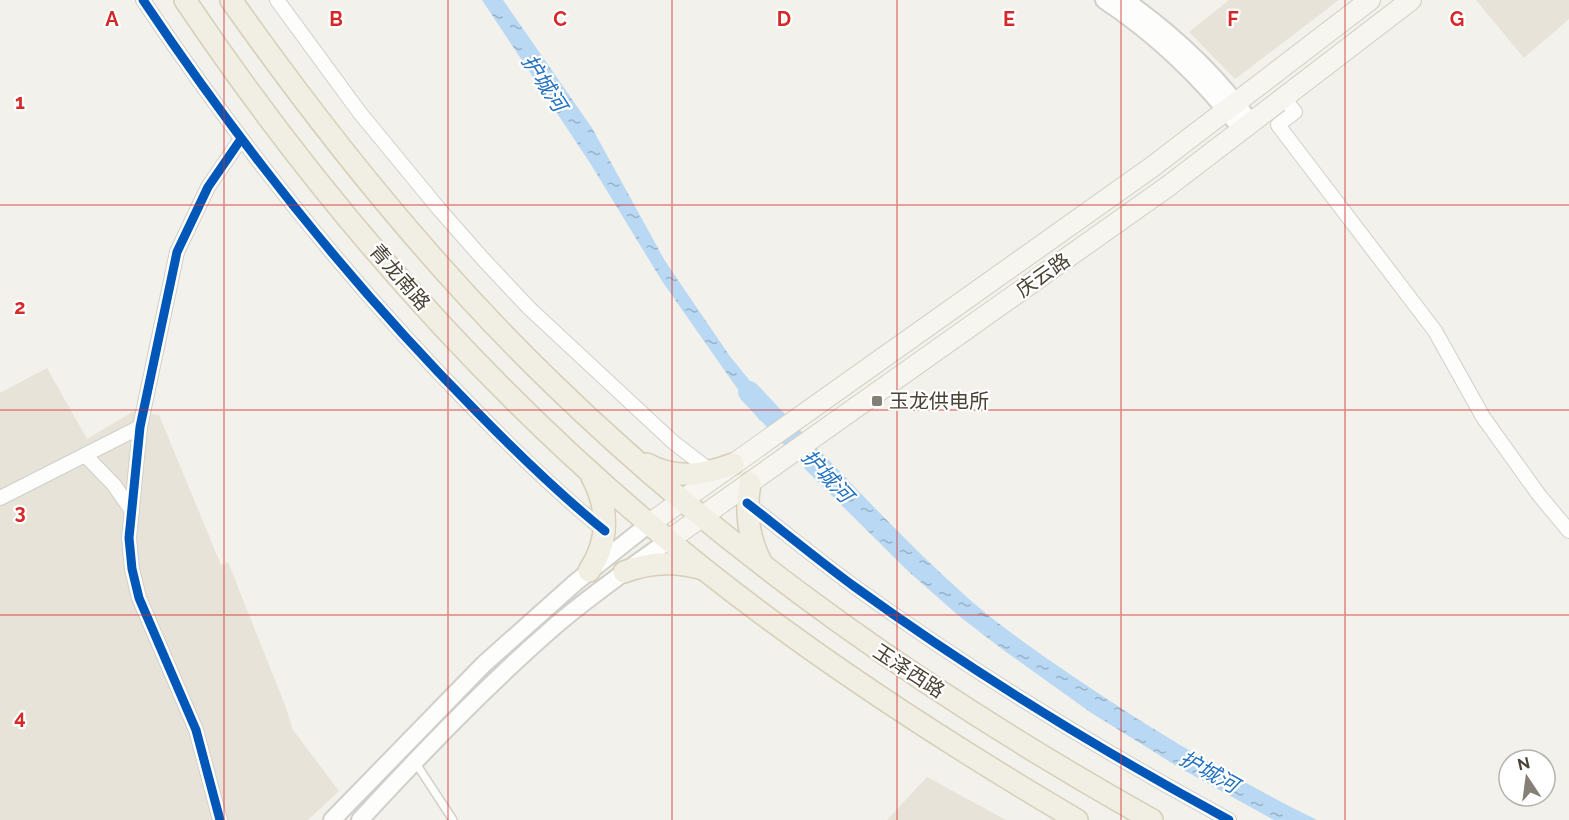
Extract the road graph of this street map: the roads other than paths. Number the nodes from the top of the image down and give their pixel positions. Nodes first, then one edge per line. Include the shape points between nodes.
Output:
1 (143, 0) edge
2 (185, 0) edge
3 (231, 0) edge
4 (277, 0) edge
5 (1104, 0) edge
6 (1125, 0) edge
7 (1370, 0) edge
8 (1411, 0) edge
9 (1284, 98) junction
10 (1231, 107) junction
11 (1246, 127) junction
12 (241, 139) junction
13 (140, 427) junction
14 (626, 454) junction
15 (85, 455) junction
16 (576, 459) junction
17 (733, 464) junction
18 (712, 472) junction
19 (748, 493) junction
20 (0, 498) edge
21 (681, 501) junction
22 (132, 511) junction
23 (701, 518) junction
24 (649, 524) junction
25 (605, 531) junction
26 (1569, 531) edge
27 (669, 540) junction
28 (764, 568) junction
29 (704, 570) junction
30 (589, 572) junction
31 (624, 572) junction
32 (415, 762) junction
33 (220, 820) edge
34 (332, 820) edge
35 (360, 820) edge
36 (453, 820) edge
37 (1077, 820) edge
38 (1152, 820) edge
39 (1229, 820) edge

1 - 12 street
2 - 16 main road, 青龙南路 via 272,121 382,258 474,360
3 - 14 main road, 青龙南路 via 331,135 418,242 502,333
4 - 18 street via 360,113 483,259 529,308 673,442
5 - 10 street via 1166,47
6 - 10 street via 1195,58
7 - 10 main road, 庆云路
8 - 9 main road, 庆云路
9 - 11 main road, 庆云路
9 - 26 street via 1295,112 1278,125 1435,331 1483,417
10 - 11 street
10 - 17 main road, 庆云路
11 - 19 main road, 庆云路 via 776,464
12 - 13 street via 208,187 177,252
12 - 25 street via 401,333 498,434
13 - 15 street
13 - 22 street
14 - 18 main road via 670,474
14 - 21 main road, 青龙南路
15 - 20 street
15 - 22 street
16 - 24 main road, 青龙南路
16 - 25 main road via 591,476 602,498
17 - 18 main road
17 - 21 main road, 庆云路
19 - 23 main road, 庆云路
19 - 28 main road via 749,531
19 - 39 street via 853,585 976,670 1089,741
21 - 23 main road, 玉泽西路
21 - 24 main road, 庆云路
22 - 33 street via 129,538 137,591 196,730
23 - 27 main road, 庆云路
23 - 28 main road, 玉泽西路
24 - 27 main road, 玉泽西路
24 - 30 street
25 - 30 main road
27 - 29 main road, 玉泽西路
27 - 31 street
28 - 38 main road, 玉泽西路 via 930,685
29 - 31 main road via 670,563
29 - 37 main road, 玉泽西路 via 844,673
30 - 34 street via 484,664
31 - 32 street via 533,645
32 - 35 street
32 - 36 lane

